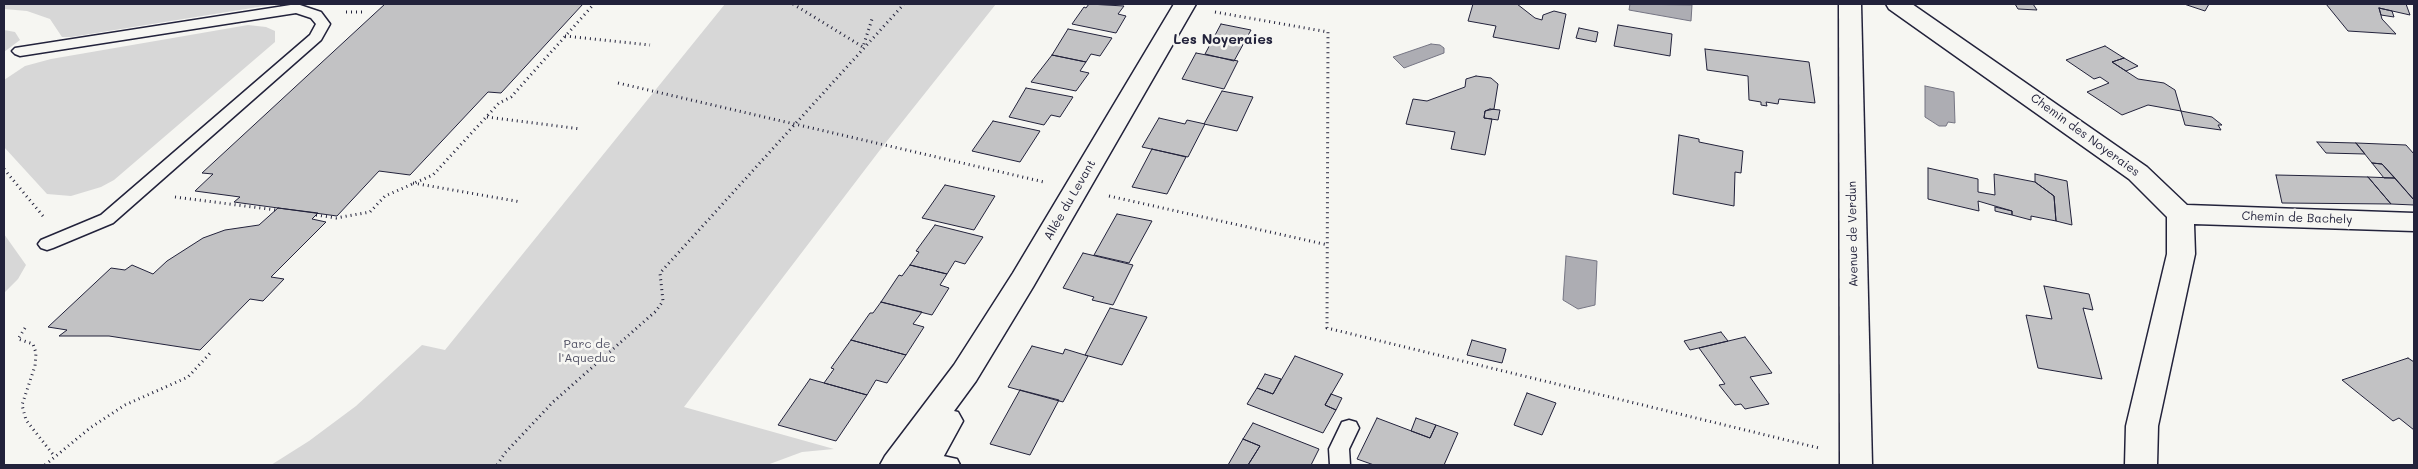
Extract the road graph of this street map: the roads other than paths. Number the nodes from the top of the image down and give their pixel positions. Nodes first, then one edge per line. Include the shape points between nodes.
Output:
1 (1850, 4) edge
2 (1897, 4) edge
3 (1190, 11) edge
4 (20, 51) dead end
5 (2180, 214) junction
6 (2414, 222) edge
7 (47, 244) dead end
8 (1349, 428) dead end
9 (923, 464) edge
10 (1340, 465) edge
11 (1856, 465) edge
12 (2141, 465) edge

1 - 11 street, Avenue de Verdun
2 - 5 street, Chemin des Noyeraies via 2138,173
3 - 9 street, Allée du Levant via 964,373 950,416
4 - 7 lane via 297,8 316,15 323,24 316,36 106,219
5 - 6 street, Chemin de Bachely
5 - 12 street via 2181,254 2142,426
8 - 10 lane via 1339,449

